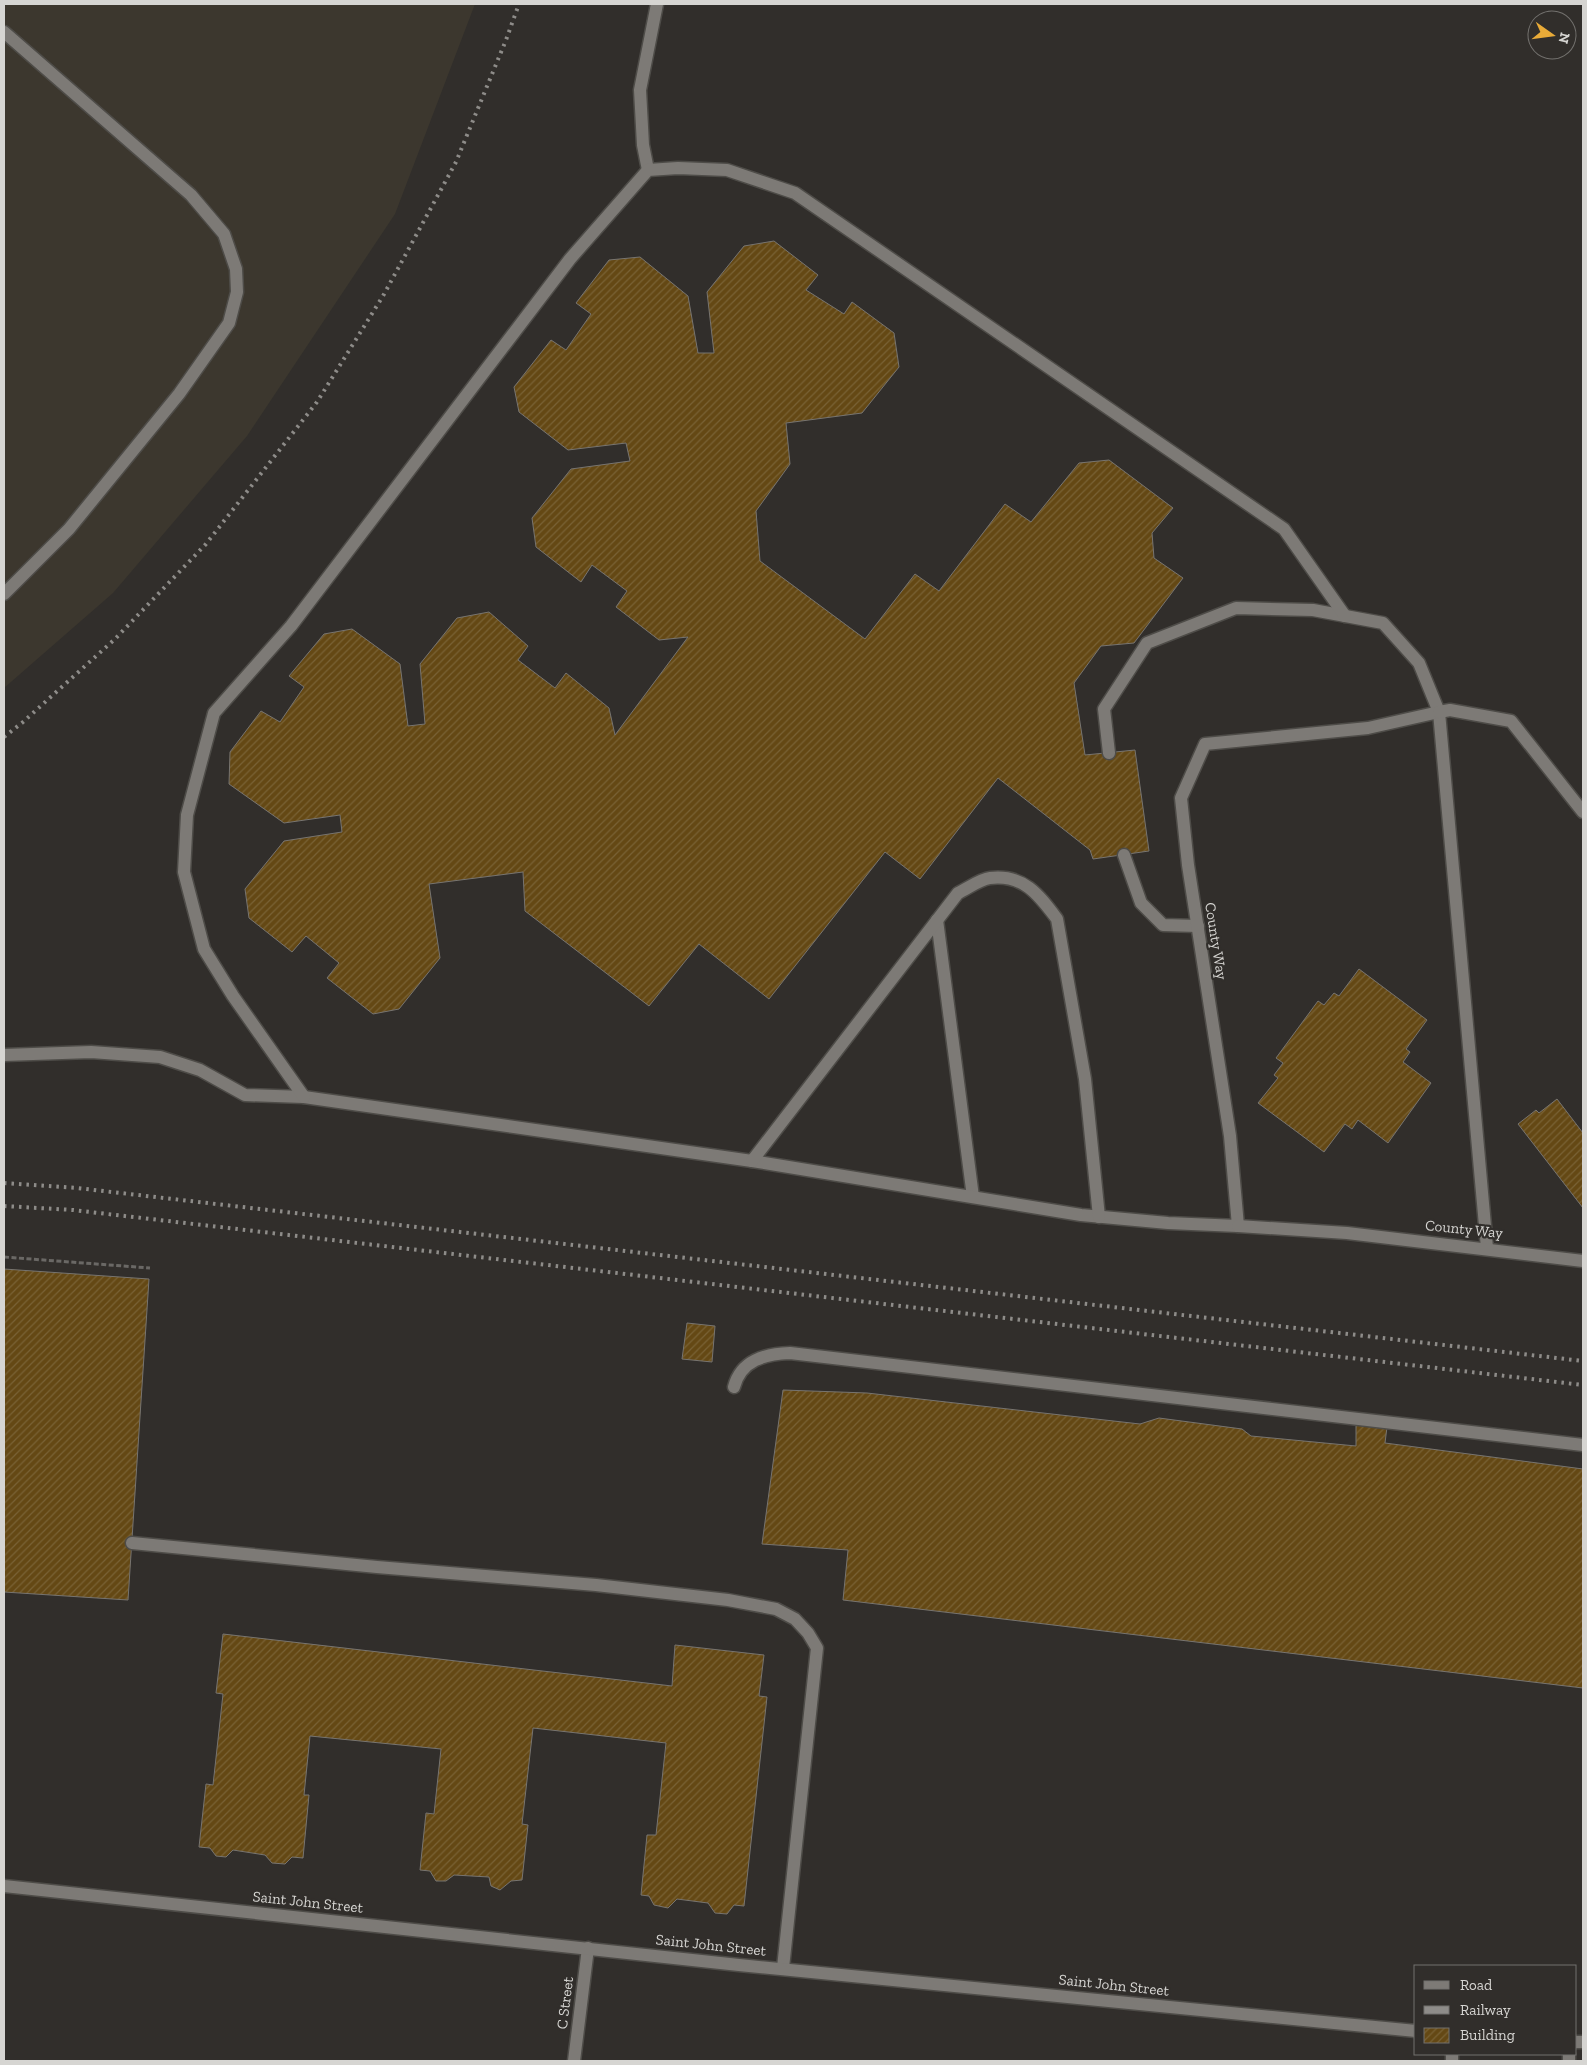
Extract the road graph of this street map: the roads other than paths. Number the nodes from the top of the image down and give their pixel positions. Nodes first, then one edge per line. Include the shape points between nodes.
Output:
1 (657, 4) edge
2 (4, 32) edge
3 (648, 170) junction
4 (4, 594) edge
5 (1344, 616) junction
6 (1439, 712) junction
7 (1109, 752) dead end
8 (1583, 812) edge
9 (1124, 855) dead end
10 (937, 920) junction
11 (1198, 926) junction
12 (4, 1055) edge
13 (304, 1097) junction
14 (752, 1161) junction
15 (973, 1197) junction
16 (1099, 1217) junction
17 (1238, 1226) junction
18 (1488, 1248) junction
19 (1583, 1261) edge
20 (734, 1387) dead end
21 (1583, 1445) edge
22 (132, 1543) dead end
23 (4, 1886) edge
24 (588, 1948) junction
25 (783, 1968) junction
26 (1414, 2031) edge
27 (574, 2061) edge

1 - 3 main road via 640,90
2 - 4 main road via 191,195 224,234 236,269 237,292 229,323 178,394 69,529
3 - 5 main road via 728,170 795,193 1284,529
3 - 13 main road via 570,259 291,626 214,713 188,815 184,872 204,949
5 - 6 main road via 1383,623 1419,663
5 - 7 main road via 1313,610 1236,608 1147,643 1104,709
6 - 8 main road, County Way via 1450,710 1511,722
6 - 11 main road, County Way via 1368,728 1205,744 1181,798
6 - 18 main road
9 - 11 main road via 1141,903 1162,925
10 - 14 main road
10 - 15 main road
10 - 16 main road via 958,893 989,878 1019,880 1041,898 1057,919 1085,1080
11 - 17 main road, County Way via 1230,1136
12 - 13 main road via 91,1052 160,1057 200,1070 245,1095
13 - 14 main road
14 - 15 main road
15 - 16 main road
16 - 17 main road via 1168,1224
17 - 18 main road, County Way via 1347,1233
18 - 19 main road, County Way
20 - 21 main road via 750,1363 768,1354 790,1353
22 - 25 main road via 719,1598 776,1610 795,1619 817,1648
23 - 24 main road, Saint John Street
24 - 25 main road, Saint John Street
24 - 27 main road, C Street
25 - 26 main road, Saint John Street

